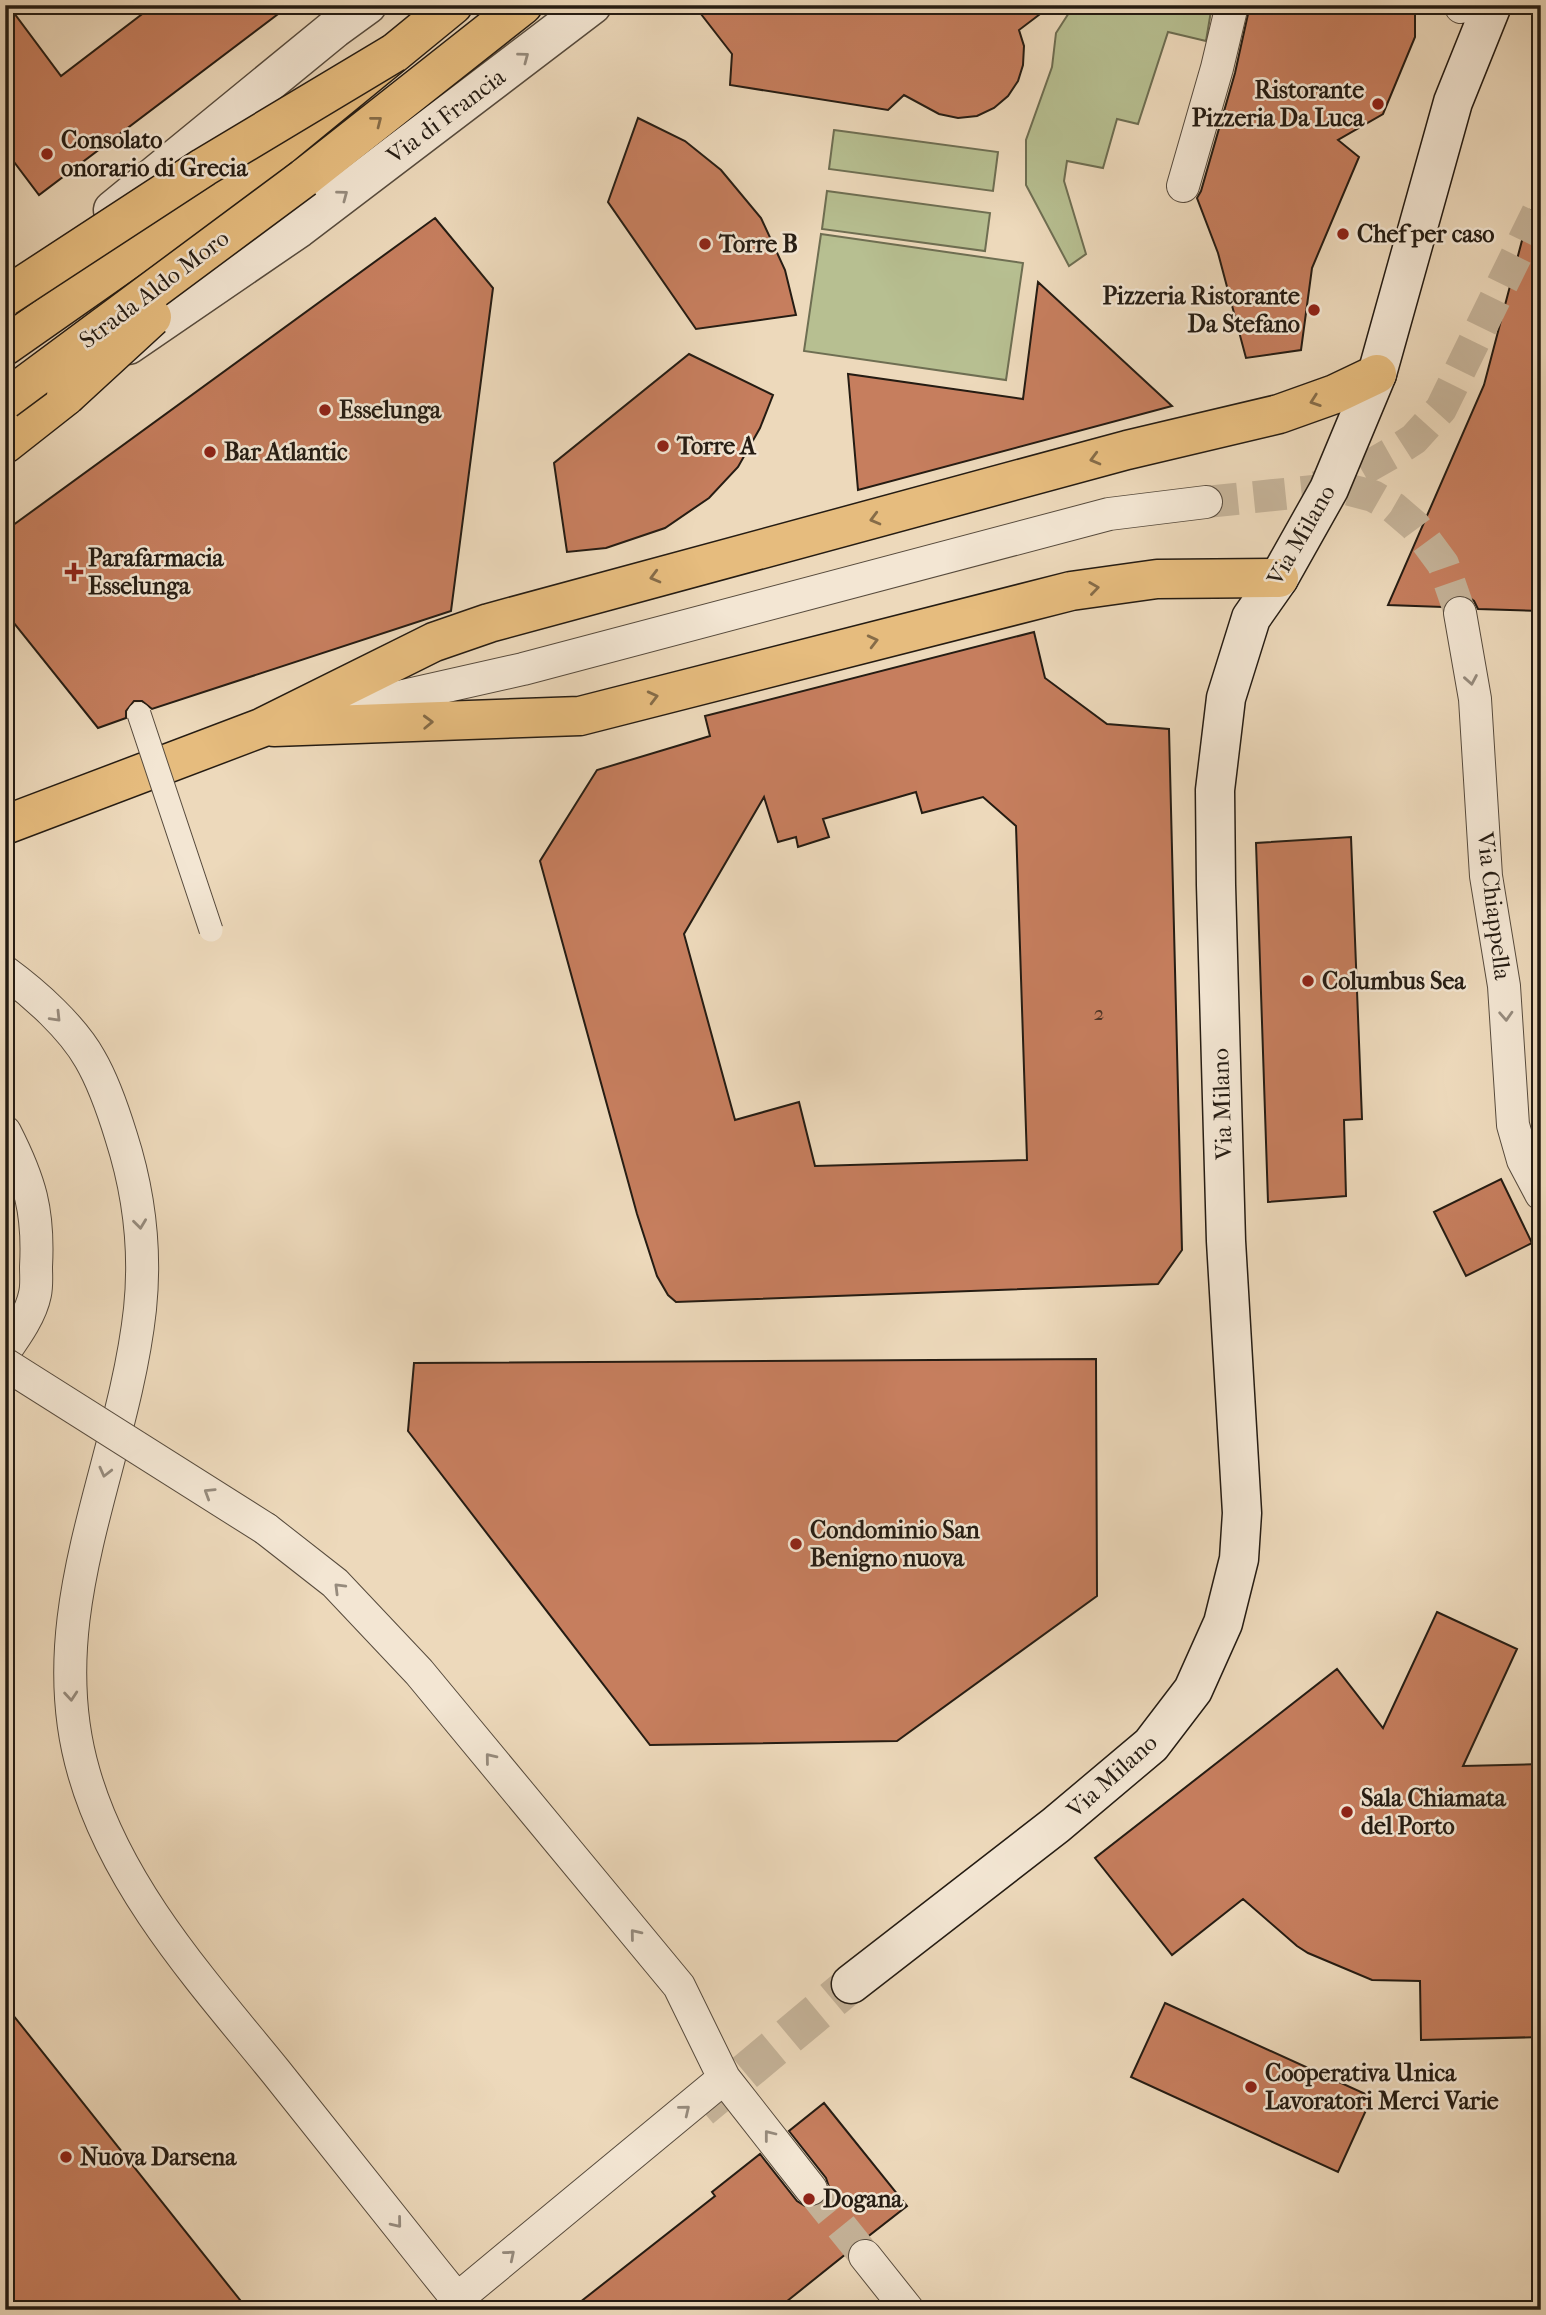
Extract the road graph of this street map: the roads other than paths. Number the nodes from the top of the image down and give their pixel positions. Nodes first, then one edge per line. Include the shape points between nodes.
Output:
1 (367, 5) edge
2 (453, 5) edge
3 (523, 5) edge
4 (592, 5) edge
5 (1232, 5) edge
6 (1469, 6) edge
7 (334, 29) junction
8 (394, 53) junction
9 (304, 178) junction
10 (1183, 186) dead end
11 (299, 228) junction
12 (5, 297) edge
13 (5, 343) edge
14 (1377, 374) junction
15 (5, 394) edge
16 (5, 400) edge
17 (5, 430) edge
18 (5, 444) edge
19 (1206, 502) tunnel mouth
20 (1279, 578) junction
21 (1460, 613) tunnel mouth
22 (139, 714) dead end
23 (261, 728) junction
24 (5, 825) edge
25 (211, 930) dead end
26 (5, 972) edge
27 (5, 1132) edge
28 (1541, 1194) edge
29 (5, 1351) edge
30 (5, 1364) edge
31 (851, 1984) tunnel mouth
32 (724, 2078) junction
33 (811, 2189) tunnel mouth
34 (865, 2256) tunnel mouth
35 (462, 2304) edge
36 (908, 2310) edge

1 - 7 main road
2 - 8 main road
9 -> 3 main road
11 -> 4 main road, Via di Francia
5 - 10 street
6 - 14 main road, Via Milano via 1453,102
7 - 12 main road
7 - 13 main road via 142,246
8 - 12 main road, bridge via 204,167
8 - 13 main road, bridge via 226,191
9 - 16 main road, Strada Aldo Moro, bridge
9 - 18 main road, bridge via 66,396
11 - 15 main road, Via di Francia via 168,270
11 - 17 main road, Via di Francia
14 - 20 main road, Via Milano via 1329,489
14 -> 23 main road via 1279,414 1127,450 489,623 434,642
19 - 23 street via 1109,514 523,669
23 -> 20 main road via 580,716 1071,591 1157,579
20 - 31 main road, Via Milano via 1251,618 1226,698 1215,790 1226,1241 1242,1513 1239,1559 1223,1623 1193,1690 1152,1745
21 -> 28 street, Via Chiappella via 1475,699 1486,876 1504,986 1513,1125 1522,1160
22 - 25 street, bridge
23 - 24 main road
26 -> 35 street via 29,989 89,1056 128,1157 142,1247 133,1356 78,1582 70,1635 73,1723 84,1772 108,1840 201,1980
27 - 29 street via 32,1195 38,1227 35,1295
32 -> 30 street, bridge via 679,1986 436,1693 335,1583 266,1529
33 -> 32 street
35 -> 32 street
34 - 36 street

